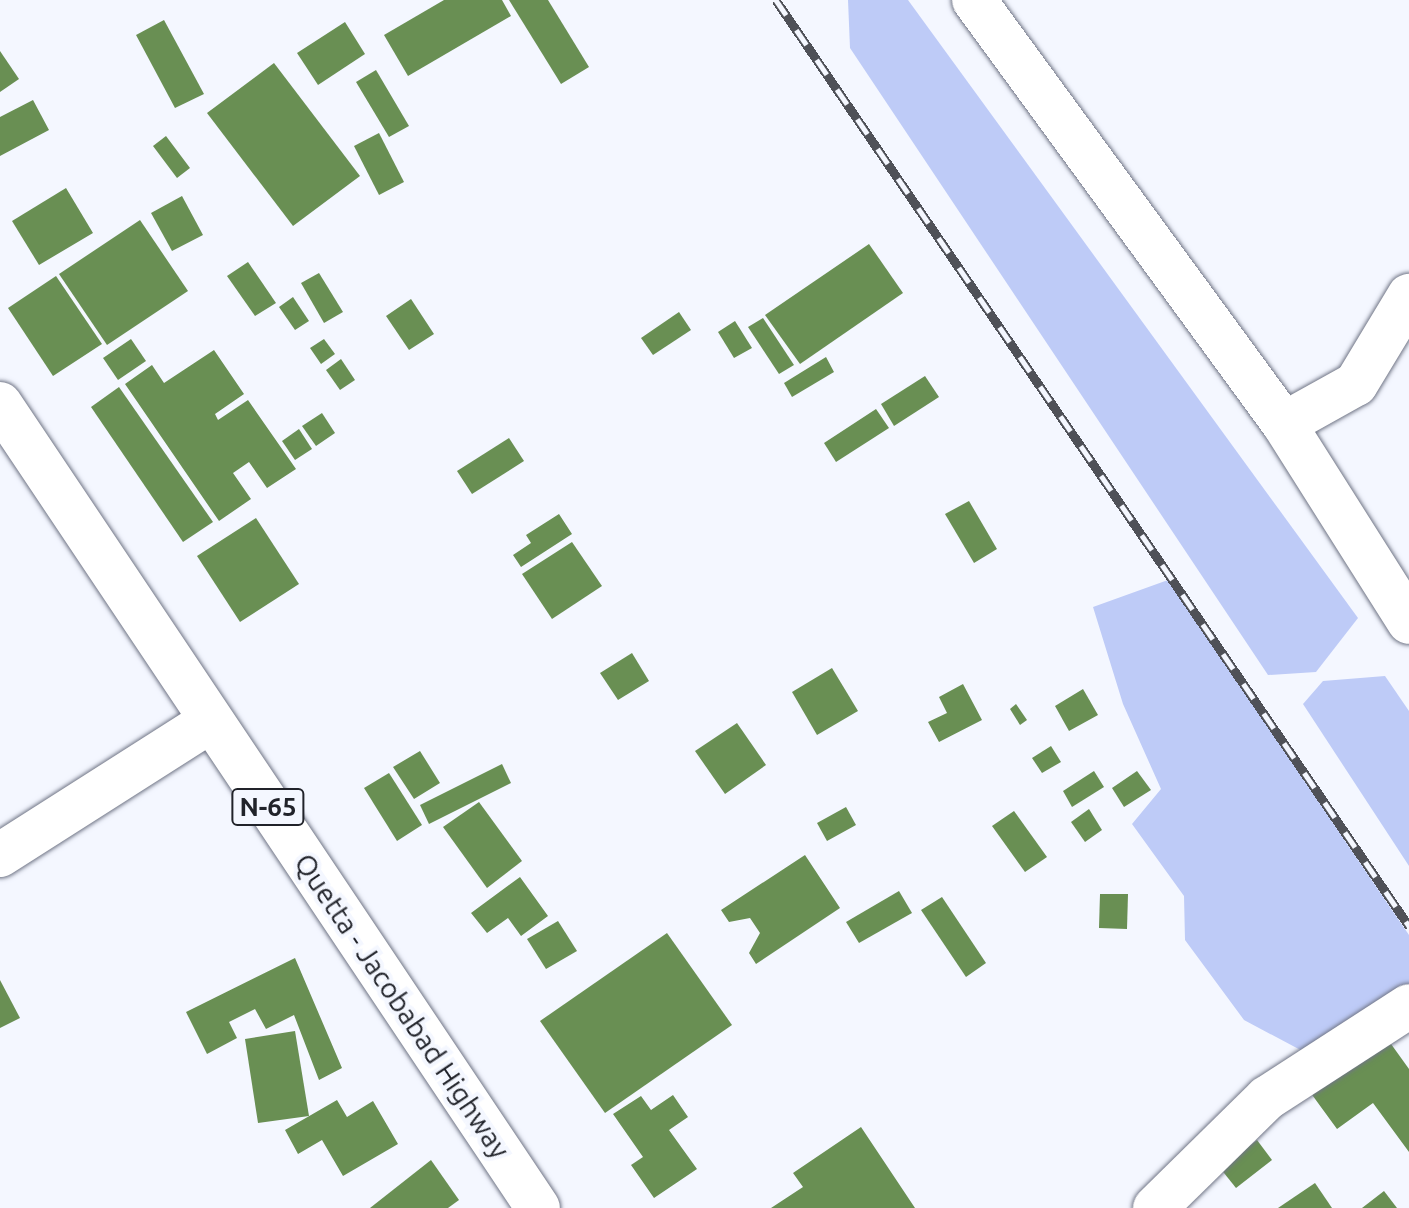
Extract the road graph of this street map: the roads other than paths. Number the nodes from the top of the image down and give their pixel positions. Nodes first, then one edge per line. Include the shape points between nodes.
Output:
1 (974, 0) edge
2 (1409, 296) edge
3 (0, 404) edge
4 (1284, 424) junction
5 (1409, 622) edge
6 (210, 721) junction
7 (0, 855) edge
8 (1409, 1006) edge
9 (538, 1208) edge
10 (1155, 1208) edge

1 - 4 main road
2 - 4 main road via 1356,384
3 - 6 main road, Quetta - Jacobabad Highway / N-65
4 - 5 main road
6 - 7 main road
6 - 9 main road, Quetta - Jacobabad Highway / N-65
8 - 10 main road via 1267,1098

